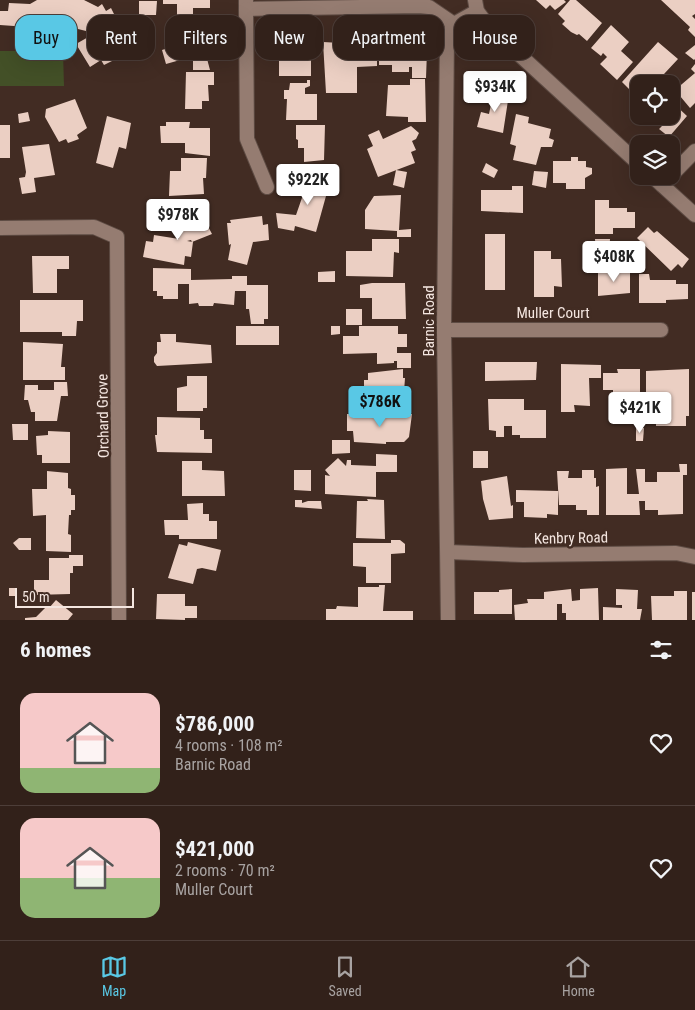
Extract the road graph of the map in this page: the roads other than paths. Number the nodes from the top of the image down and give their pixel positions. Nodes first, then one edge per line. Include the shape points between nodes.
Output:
1 (246, 4) edge
2 (476, 5) edge
3 (464, 15) edge
4 (454, 24) joint
5 (695, 151) edge
6 (630, 156) edge
7 (680, 163) edge
8 (661, 185) edge
9 (267, 187) dead end
10 (695, 215) edge
11 (0, 228) edge
12 (444, 330) junction
13 (661, 330) dead end
14 (448, 552) junction
15 (695, 556) edge
16 (119, 620) edge
17 (448, 620) edge

1 - 4 street via 420,6 429,7
1 - 9 street via 247,139
2 - 3 street
2 - 6 street via 489,27
4 - 12 street, Barnic Road via 447,36
5 - 7 street
8 - 10 street
11 - 16 street, Orchard Grove via 94,227 117,237
12 - 13 street, Muller Court
12 - 14 street, Barnic Road
14 - 15 street, Kenbry Road via 676,553
14 - 17 street, Barnic Road

